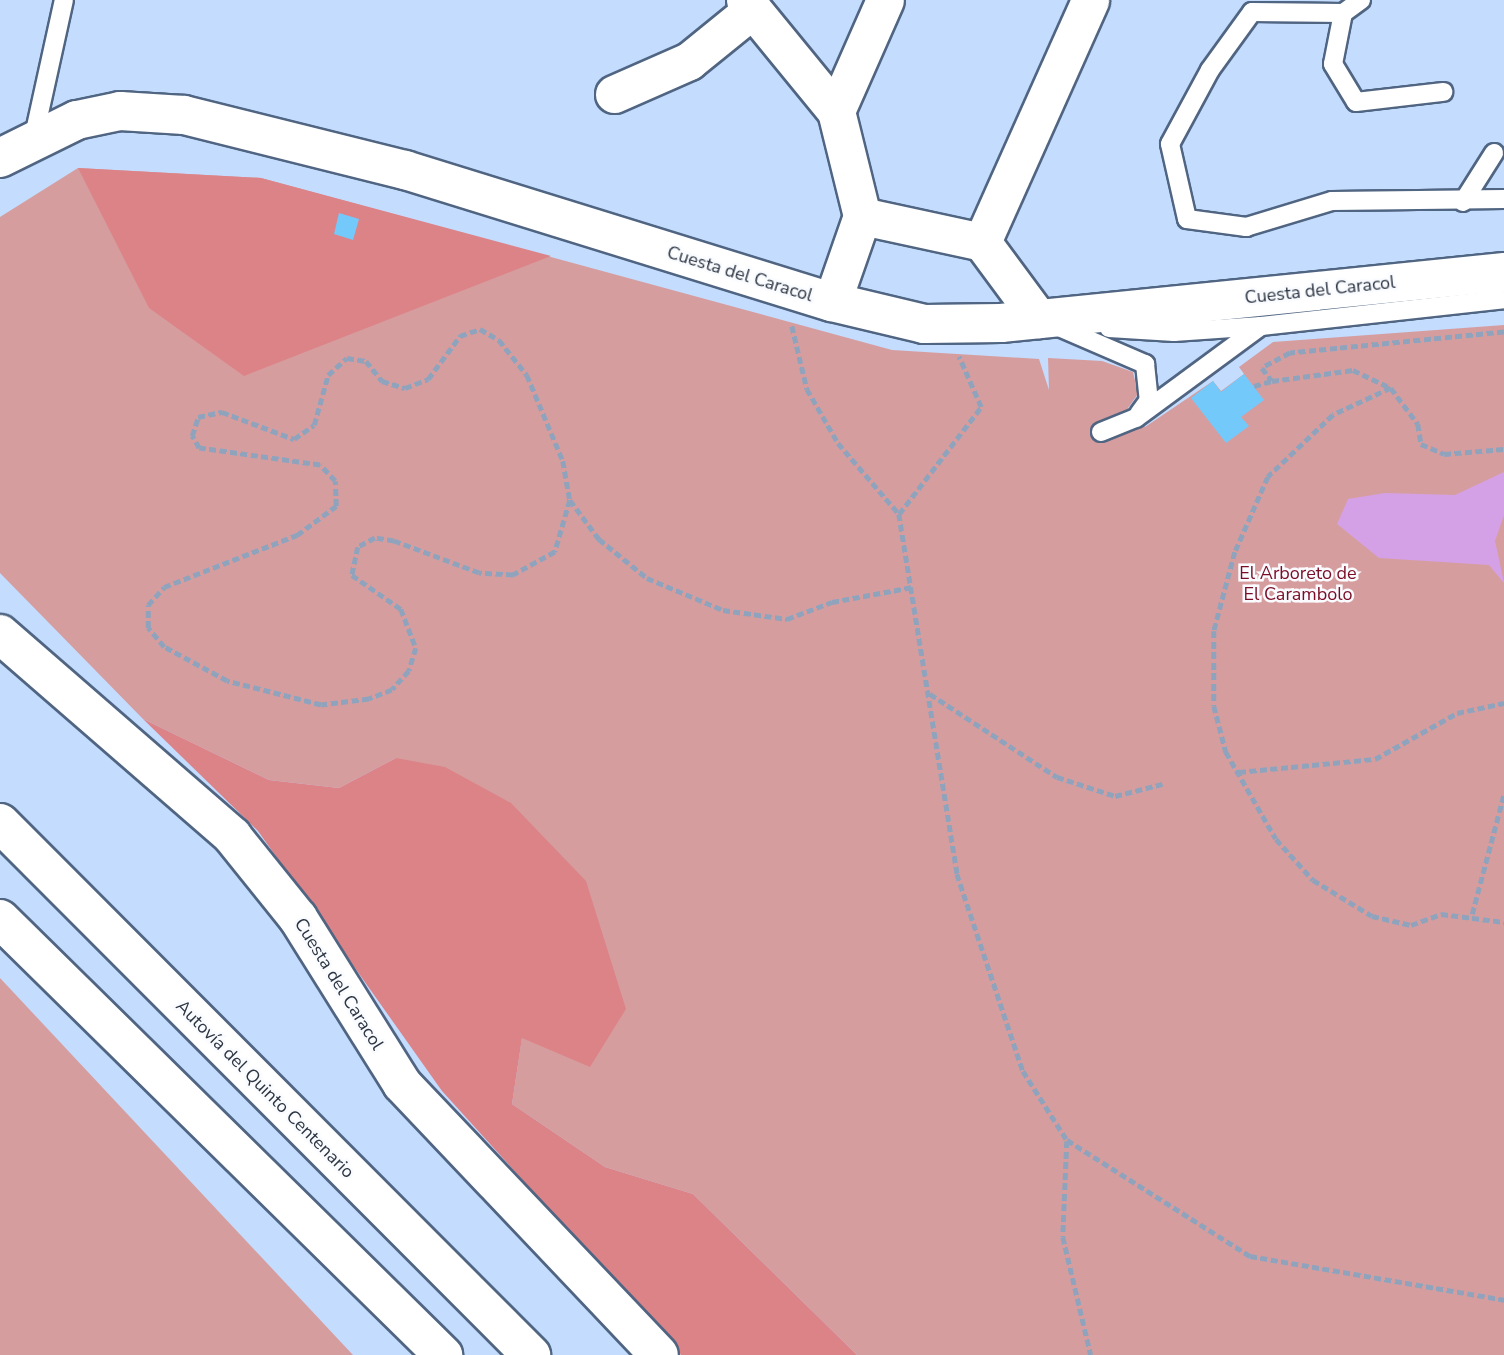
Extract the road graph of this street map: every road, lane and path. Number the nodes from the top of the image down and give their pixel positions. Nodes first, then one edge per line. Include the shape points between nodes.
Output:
1 (64, 0) edge
2 (885, 0) edge
3 (1090, 0) edge
4 (1361, 0) edge
5 (749, 4) edge
6 (1343, 13) junction
7 (1443, 92) dead end
8 (614, 94) dead end
9 (836, 111) junction
10 (34, 136) junction
11 (1494, 153) dead end
12 (0, 158) edge
13 (1504, 200) edge
14 (1464, 202) junction
15 (862, 216) junction
16 (982, 242) junction
17 (1504, 272) edge
18 (792, 290) junction
19 (1504, 299) edge
20 (832, 302) junction
21 (1039, 319) junction
22 (944, 325) junction
23 (1261, 326) junction
24 (1504, 332) edge
25 (1272, 381) junction
26 (1254, 386) dead end
27 (1391, 388) junction
28 (1136, 418) junction
29 (1101, 432) dead end
30 (1504, 449) edge
31 (570, 500) junction
32 (899, 514) junction
33 (914, 587) junction
34 (0, 634) edge
35 (930, 693) junction
36 (1504, 703) edge
37 (1239, 772) junction
38 (1162, 784) dead end
39 (1504, 794) edge
40 (0, 823) edge
41 (1472, 914) junction
42 (0, 919) edge
43 (1504, 922) edge
44 (1067, 1140) junction
45 (1504, 1300) edge
46 (443, 1355) edge
47 (531, 1355) edge
48 (659, 1355) edge
49 (1091, 1355) edge

1 - 10 lane
2 - 9 street
3 - 16 street
4 - 6 lane
5 - 8 street via 689,61
5 - 9 street
6 - 7 lane via 1333,64 1356,102
6 - 14 lane via 1252,12 1210,70 1170,144 1187,219 1246,227 1332,201
9 - 15 street
10 - 12 main road, Cuesta del Caracol
10 - 18 main road, Cuesta del Caracol via 120,111 184,115 405,170
11 - 14 lane
13 - 14 lane
15 - 16 street
15 - 20 street
16 - 21 street
17 - 21 main road, Cuesta del Caracol
18 - 20 main road, Cuesta del Caracol
18 - 32 path via 792,340 807,389 838,443
19 - 23 lane
20 - 22 main road, Cuesta del Caracol
21 - 22 main road, Cuesta del Caracol
21 - 23 lane via 1174,332
21 - 28 lane via 1145,365 1149,400
22 - 32 path via 981,407
23 - 28 lane
24 - 25 path via 1290,353 1262,368
25 - 26 path
25 - 27 path via 1353,370
27 - 30 path via 1418,424 1421,444 1444,454
27 - 37 path via 1333,415 1268,477 1235,552 1214,631 1214,706 1226,752
28 - 29 lane
31 - 31 path via 563,461 527,375 499,340 480,329 460,336 428,379 405,388 382,381 366,361 346,358 328,375 314,425 294,439 222,412 198,417 192,436 199,448 320,465 335,481 336,506 297,535 164,587 148,605 148,628 164,646 227,681 320,705 369,699 392,690 409,671 416,648 401,609 352,575 358,547 375,538 394,541 480,573 513,575 555,552
31 - 33 path via 599,539 648,578 723,610 787,619 832,602
32 - 33 path
33 - 35 path
34 - 48 main road, Cuesta del Caracol via 232,836 298,918 402,1084
35 - 38 path via 1057,778 1115,796
35 - 44 path via 957,874 1023,1071
36 - 37 path via 1457,713 1375,759
37 - 41 path via 1276,839 1313,880 1372,916 1411,925 1441,914
39 - 41 path
40 - 47 main road, Autovía del Quinto Centenario
41 - 43 path
42 - 46 main road
44 - 45 path via 1250,1256
44 - 49 path via 1063,1237

